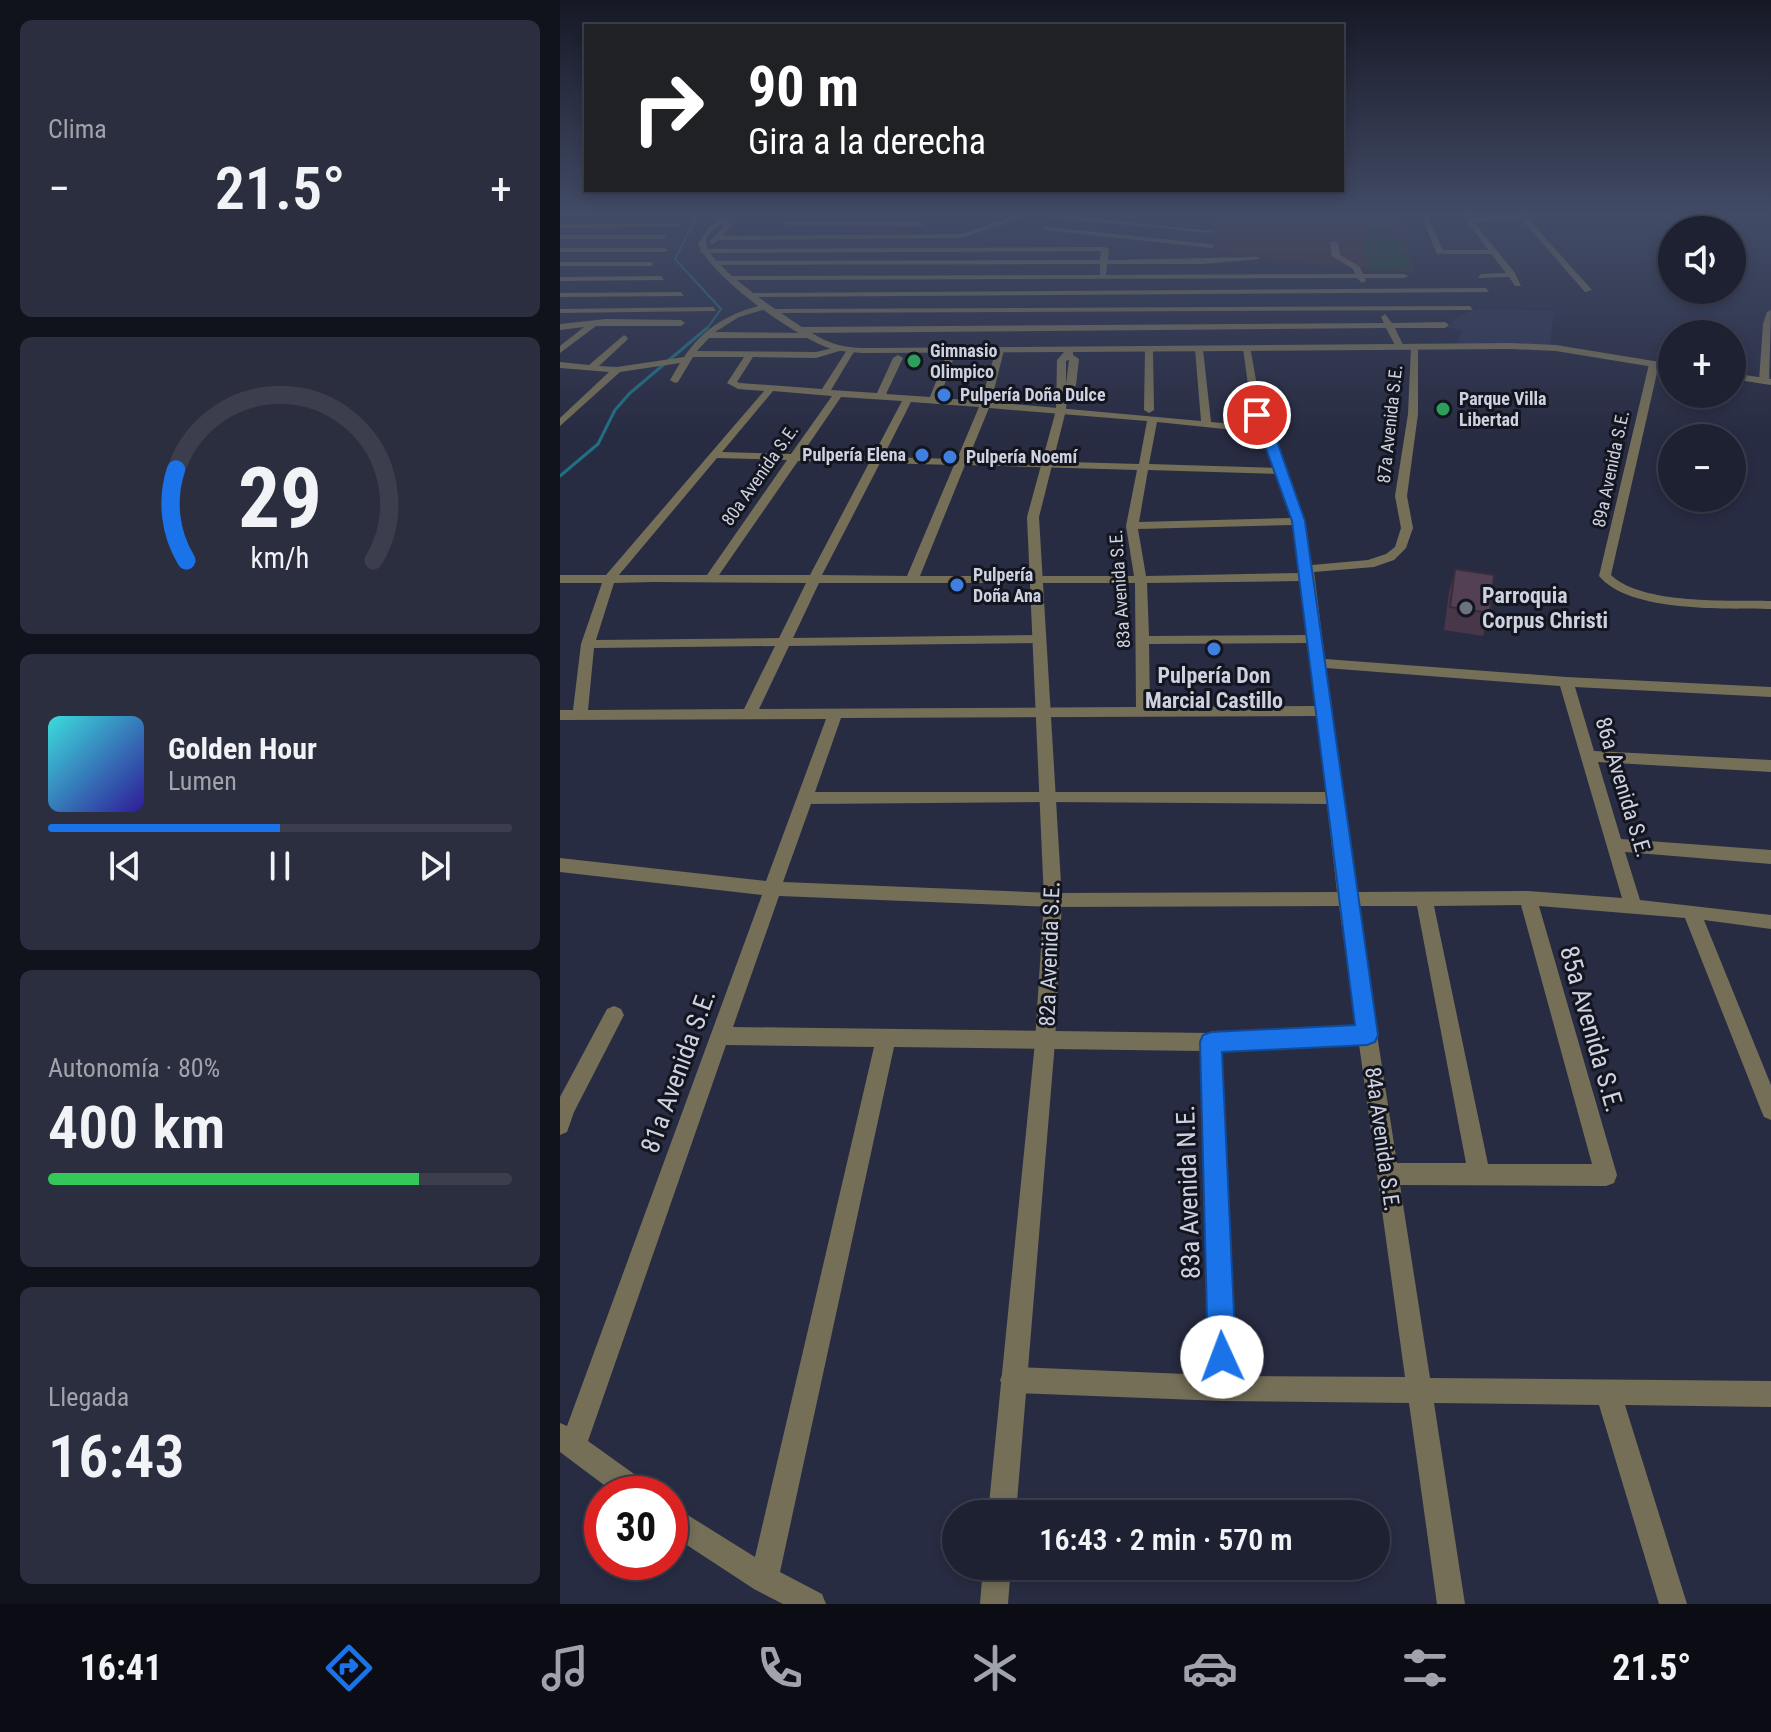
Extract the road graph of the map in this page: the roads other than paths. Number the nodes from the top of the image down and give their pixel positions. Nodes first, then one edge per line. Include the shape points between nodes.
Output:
1 (632, 287) edge
2 (742, 287) edge
3 (893, 287) edge
4 (999, 287) edge
5 (1102, 287) edge
6 (1205, 287) edge
7 (1365, 287) edge
8 (1585, 287) edge
9 (1486, 290) dead end
10 (1588, 290) dead end
11 (1367, 291) junction
12 (1206, 292) junction
13 (997, 293) junction
14 (1102, 293) junction
15 (624, 294) junction
16 (681, 294) dead end
17 (890, 294) junction
18 (560, 295) edge
19 (753, 295) junction
20 (1379, 304) junction
21 (770, 308) junction
22 (1208, 308) junction
23 (1470, 308) dead end
24 (713, 309) dead end
25 (1100, 309) junction
26 (993, 310) junction
27 (560, 311) edge
28 (607, 311) junction
29 (882, 311) junction
30 (1771, 312) edge
31 (681, 323) dead end
32 (1389, 325) junction
33 (1445, 325) dead end
34 (592, 326) junction
35 (560, 327) edge
36 (1099, 327) junction
37 (1210, 327) junction
38 (987, 328) junction
39 (873, 329) junction
40 (805, 333) junction
41 (708, 335) junction
42 (624, 338) dead end
43 (1400, 347) junction
44 (1415, 347) junction
45 (1247, 348) junction
46 (846, 349) junction
47 (1149, 349) junction
48 (1199, 349) junction
49 (1213, 349) junction
50 (560, 350) edge
51 (981, 350) junction
52 (1000, 350) junction
53 (1097, 350) junction
54 (863, 351) junction
55 (952, 351) junction
56 (1068, 353) junction
57 (749, 356) junction
58 (688, 357) junction
59 (898, 358) dead end
60 (1654, 364) junction
61 (560, 365) edge
62 (1658, 365) edge
63 (591, 368) junction
64 (617, 370) junction
65 (1746, 378) edge
66 (675, 380) dead end
67 (1767, 382) edge
68 (772, 387) junction
69 (826, 391) junction
70 (839, 393) junction
71 (880, 397) junction
72 (908, 399) junction
73 (934, 401) junction
74 (1062, 403) junction
75 (985, 405) junction
76 (560, 407) edge
77 (576, 408) junction
78 (1151, 414) junction
79 (560, 423) edge
80 (1206, 424) junction
81 (1267, 430) junction
82 (712, 455) junction
83 (795, 457) junction
84 (875, 459) junction
85 (961, 462) junction
86 (1046, 464) junction
87 (1142, 467) junction
88 (1283, 471) junction
89 (1298, 521) junction
90 (1132, 526) junction
91 (1306, 573) junction
92 (815, 577) junction
93 (711, 578) junction
94 (560, 579) edge
95 (609, 579) junction
96 (912, 579) junction
97 (1034, 581) junction
98 (1141, 581) junction
99 (1771, 605) edge
100 (1038, 639) junction
101 (1314, 639) junction
102 (784, 640) junction
103 (1143, 640) junction
104 (588, 644) junction
105 (1317, 663) junction
106 (1566, 682) junction
107 (1771, 692) edge
108 (1323, 711) junction
109 (1143, 712) junction
110 (1042, 713) junction
111 (749, 714) junction
112 (835, 714) junction
113 (560, 715) edge
114 (580, 715) junction
115 (1590, 756) junction
116 (1771, 766) edge
117 (1047, 796) junction
118 (804, 798) junction
119 (1334, 798) junction
120 (1617, 845) junction
121 (1771, 857) edge
122 (560, 865) edge
123 (772, 889) junction
124 (1424, 898) junction
125 (1528, 898) junction
126 (1347, 899) junction
127 (1053, 900) junction
128 (1633, 906) junction
129 (1691, 911) junction
130 (1771, 922) edge
131 (614, 1015) dead end
132 (1367, 1035) junction
133 (721, 1036) junction
134 (886, 1039) junction
135 (1045, 1042) junction
136 (1211, 1042) junction
137 (1771, 1110) edge
138 (560, 1125) edge
139 (1388, 1174) junction
140 (1479, 1174) junction
141 (1013, 1380) junction
142 (1223, 1388) junction
143 (1420, 1390) junction
144 (1608, 1392) junction
145 (1771, 1394) edge
146 (566, 1441) edge
147 (614, 1476) edge
148 (1003, 1500) edge
149 (688, 1530) edge
150 (764, 1579) junction
151 (996, 1580) edge
152 (812, 1604) edge
153 (994, 1604) edge
154 (1451, 1604) edge
155 (1673, 1604) edge

1 - 15 street
2 - 19 street
3 - 17 street
4 - 13 street
5 - 14 street
6 - 12 street
7 - 11 street
8 - 10 street
9 - 11 street
11 - 12 street
11 - 20 street
12 - 14 street
12 - 22 street
13 - 14 street
13 - 17 street
13 - 26 street
14 - 25 street
15 - 16 street
15 - 18 street
15 - 28 street
17 - 19 street
17 - 29 street
19 - 21 street
20 - 22 street
20 - 23 street
20 - 32 street
21 - 29 street
21 - 40 street
21 - 41 street via 731,315
22 - 25 street
22 - 37 street
24 - 28 street
25 - 26 street
25 - 36 street
26 - 29 street
26 - 38 street
27 - 28 street
28 - 34 street
29 - 39 street
30 - 67 street
31 - 34 street
32 - 33 street
32 - 37 street
32 - 43 street
34 - 35 street
34 - 50 street
36 - 37 street
36 - 38 street
36 - 53 street
37 - 49 street
38 - 39 street
38 - 51 street
39 - 40 street
39 - 54 street
40 - 41 street
40 - 46 street
41 - 58 street
42 - 63 street
43 - 44 street
43 - 45 street
44 - 60 street via 1556,348
44 - 91 street, 87a Avenida S.E. via 1413,414 1401,496 1407,528 1400,548 1370,564
45 - 49 street
45 - 81 street, 84a Avenida S.E. via 1257,415
46 - 54 street
46 - 57 street
46 - 69 street
47 - 48 street
47 - 53 street
47 - 78 street, 83a Avenida S.E.
48 - 49 street
48 - 80 street
51 - 52 street
51 - 55 street
52 - 56 street
52 - 75 street
53 - 56 street
54 - 55 street
55 - 73 street
56 - 74 street, 82a Avenida S.E. via 1074,359 1071,385
57 - 58 street
57 - 68 street via 732,383
58 - 64 street
58 - 66 street
59 - 71 street
60 - 62 street
60 - 99 street, 89a Avenida S.E. via 1607,582 1669,600
61 - 63 street
63 - 64 street
64 - 77 street
65 - 67 street
68 - 69 street
68 - 82 street
69 - 70 street
70 - 71 street
70 - 83 street, 80a Avenida S.E.
71 - 72 street
72 - 73 street
72 - 84 street
73 - 75 street
74 - 75 street
74 - 78 street
74 - 86 street, 82a Avenida S.E.
75 - 85 street
76 - 77 street
77 - 79 street
78 - 80 street
78 - 87 street, 83a Avenida S.E.
80 - 81 street
81 - 88 street, 84a Avenida S.E.
82 - 83 street
82 - 95 street
83 - 84 street
83 - 93 street, 80a Avenida S.E.
84 - 85 street
84 - 92 street
85 - 86 street
85 - 96 street
86 - 87 street
86 - 97 street, 82a Avenida S.E. via 1033,517
87 - 88 street
87 - 90 street, 83a Avenida S.E.
88 - 89 street, 84a Avenida S.E.
89 - 90 street
89 - 91 street, 84a Avenida S.E.
90 - 98 street, 83a Avenida S.E.
91 - 98 street
91 - 101 street, 84a Avenida S.E.
92 - 93 street
92 - 96 street
92 - 102 street
93 - 95 street
94 - 95 street
95 - 104 street
96 - 97 street
97 - 98 street
97 - 100 street, 82a Avenida S.E.
98 - 103 street, 83a Avenida S.E.
100 - 102 street
100 - 110 street, 82a Avenida S.E.
101 - 103 street
101 - 105 street, 84a Avenida S.E.
102 - 104 street
102 - 111 street
103 - 109 street, 83a Avenida S.E.
104 - 114 street
105 - 106 street
105 - 108 street, 84a Avenida S.E.
106 - 107 street
106 - 115 street, 86a Avenida S.E.
108 - 109 street
108 - 119 street, 84a Avenida S.E.
109 - 110 street
110 - 112 street
110 - 117 street, 82a Avenida S.E.
111 - 112 street
111 - 114 street
112 - 118 street, 81a Avenida S.E.
113 - 114 street
115 - 116 street
115 - 120 street, 86a Avenida S.E.
117 - 118 street
117 - 119 street
117 - 127 street, 82a Avenida S.E.
118 - 123 street, 81a Avenida S.E.
119 - 126 street, 84a Avenida S.E.
120 - 121 street
120 - 128 street, 86a Avenida S.E.
122 - 123 street
123 - 127 street
123 - 133 street, 81a Avenida S.E.
124 - 125 street
124 - 126 street
124 - 140 street
125 - 128 street
125 - 140 street, 85a Avenida S.E. via 1606,1175
126 - 127 street
126 - 132 street, 84a Avenida S.E.
127 - 135 street, 82a Avenida S.E.
128 - 129 street
129 - 130 street
129 - 137 street
131 - 138 street
132 - 136 street
132 - 139 street, 84a Avenida S.E.
133 - 134 street
133 - 146 street, 81a Avenida S.E.
134 - 135 street
134 - 150 street
135 - 136 street
135 - 141 street, 82a Avenida S.E.
136 - 142 street, 83a Avenida N.E.
139 - 140 street
139 - 143 street, 84a Avenida S.E.
141 - 142 street
141 - 148 street, 82a Avenida S.E.
142 - 143 street
143 - 144 street
143 - 154 street, 84a Avenida S.E.
144 - 145 street
144 - 155 street
146 - 147 street
149 - 150 street
150 - 152 street
151 - 153 street

